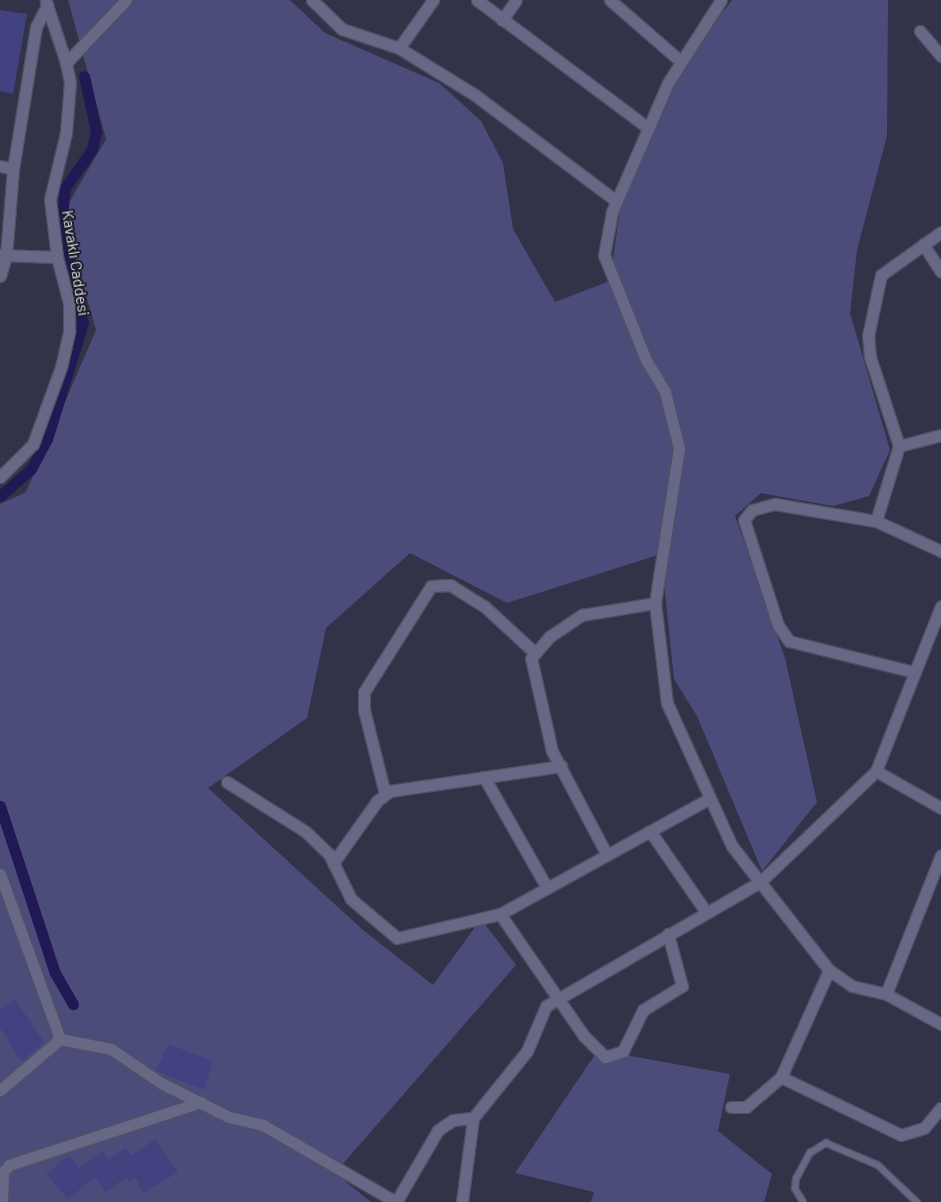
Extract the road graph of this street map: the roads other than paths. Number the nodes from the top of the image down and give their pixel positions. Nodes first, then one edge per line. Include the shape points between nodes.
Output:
1 (126, 0) edge
2 (312, 0) edge
3 (433, 0) edge
4 (477, 0) edge
5 (516, 0) edge
6 (720, 0) edge
7 (617, 2) edge
8 (46, 3) edge
9 (502, 20) junction
10 (920, 31) dead end
11 (399, 48) junction
12 (941, 56) edge
13 (69, 59) junction
14 (679, 60) junction
15 (648, 128) junction
16 (0, 166) edge
17 (13, 169) junction
18 (616, 201) junction
19 (941, 232) edge
20 (923, 244) junction
21 (3, 256) edge
22 (57, 257) junction
23 (941, 272) edge
24 (0, 276) edge
25 (941, 435) edge
26 (900, 446) junction
27 (1, 476) edge
28 (876, 521) junction
29 (941, 551) edge
30 (655, 603) junction
31 (941, 606) edge
32 (533, 651) junction
33 (914, 672) junction
34 (561, 766) junction
35 (876, 771) junction
36 (484, 777) junction
37 (227, 782) dead end
38 (385, 794) junction
39 (710, 798) junction
40 (941, 808) edge
41 (650, 831) junction
42 (607, 855) junction
43 (941, 855) edge
44 (333, 863) junction
45 (0, 874) edge
46 (760, 882) junction
47 (547, 888) junction
48 (706, 912) junction
49 (500, 914) junction
50 (668, 934) junction
51 (829, 970) junction
52 (886, 994) junction
53 (558, 996) junction
54 (941, 1024) edge
55 (60, 1039) junction
56 (781, 1077) junction
57 (0, 1090) edge
58 (201, 1102) junction
59 (731, 1107) dead end
60 (941, 1108) edge
61 (473, 1118) junction
62 (2, 1202) edge
63 (462, 1202) edge
64 (803, 1202) edge
65 (917, 1202) edge

1 - 13 street
2 - 11 street via 342,29
3 - 11 street
4 - 9 street
5 - 9 street
6 - 14 street
7 - 14 street
8 - 13 street, Kavaklı Caddesi
8 - 17 street via 36,27
9 - 15 street
10 - 12 street
11 - 18 street via 475,95
13 - 22 street, Kavaklı Caddesi via 66,133 50,198
14 - 15 street
15 - 18 street
16 - 17 street
17 - 21 street
18 - 30 street via 605,234 604,255 646,360 665,392 679,448
19 - 20 street
20 - 23 street
20 - 26 street via 881,275 868,336 870,357
21 - 22 street
21 - 24 street
22 - 27 street, Kavaklı Caddesi via 69,303 69,331 61,367 33,444
25 - 26 street
26 - 28 street
28 - 29 street
28 - 33 street via 775,504 752,510 744,520 778,625 789,641
30 - 32 street via 582,615
30 - 39 street via 667,703
31 - 33 street
32 - 34 street via 543,722
32 - 38 street via 484,606 450,585 431,586 364,692 364,710
33 - 35 street
34 - 36 street
34 - 42 street
35 - 40 street
35 - 46 street
36 - 38 street
36 - 47 street
37 - 44 street via 306,832
38 - 44 street
39 - 41 street
39 - 46 street via 732,846
41 - 42 street
41 - 48 street
42 - 47 street
43 - 52 street
44 - 49 street via 351,899 397,938
45 - 55 street
46 - 48 street
46 - 51 street
47 - 49 street
48 - 50 street
49 - 53 street
50 - 53 street
50 - 53 street via 682,986 643,1010 619,1055 601,1055
51 - 52 street via 852,986
51 - 56 street
52 - 54 street
53 - 61 street via 546,1006 527,1051
55 - 57 street
55 - 58 street via 111,1049 161,1083
56 - 59 street via 746,1107
56 - 60 street via 901,1135 924,1128
58 - 61 street via 263,1125 396,1202 438,1130 453,1120
58 - 62 street via 9,1165 3,1172
61 - 63 street
64 - 65 lane via 797,1194 796,1179 810,1153 826,1143 878,1165

